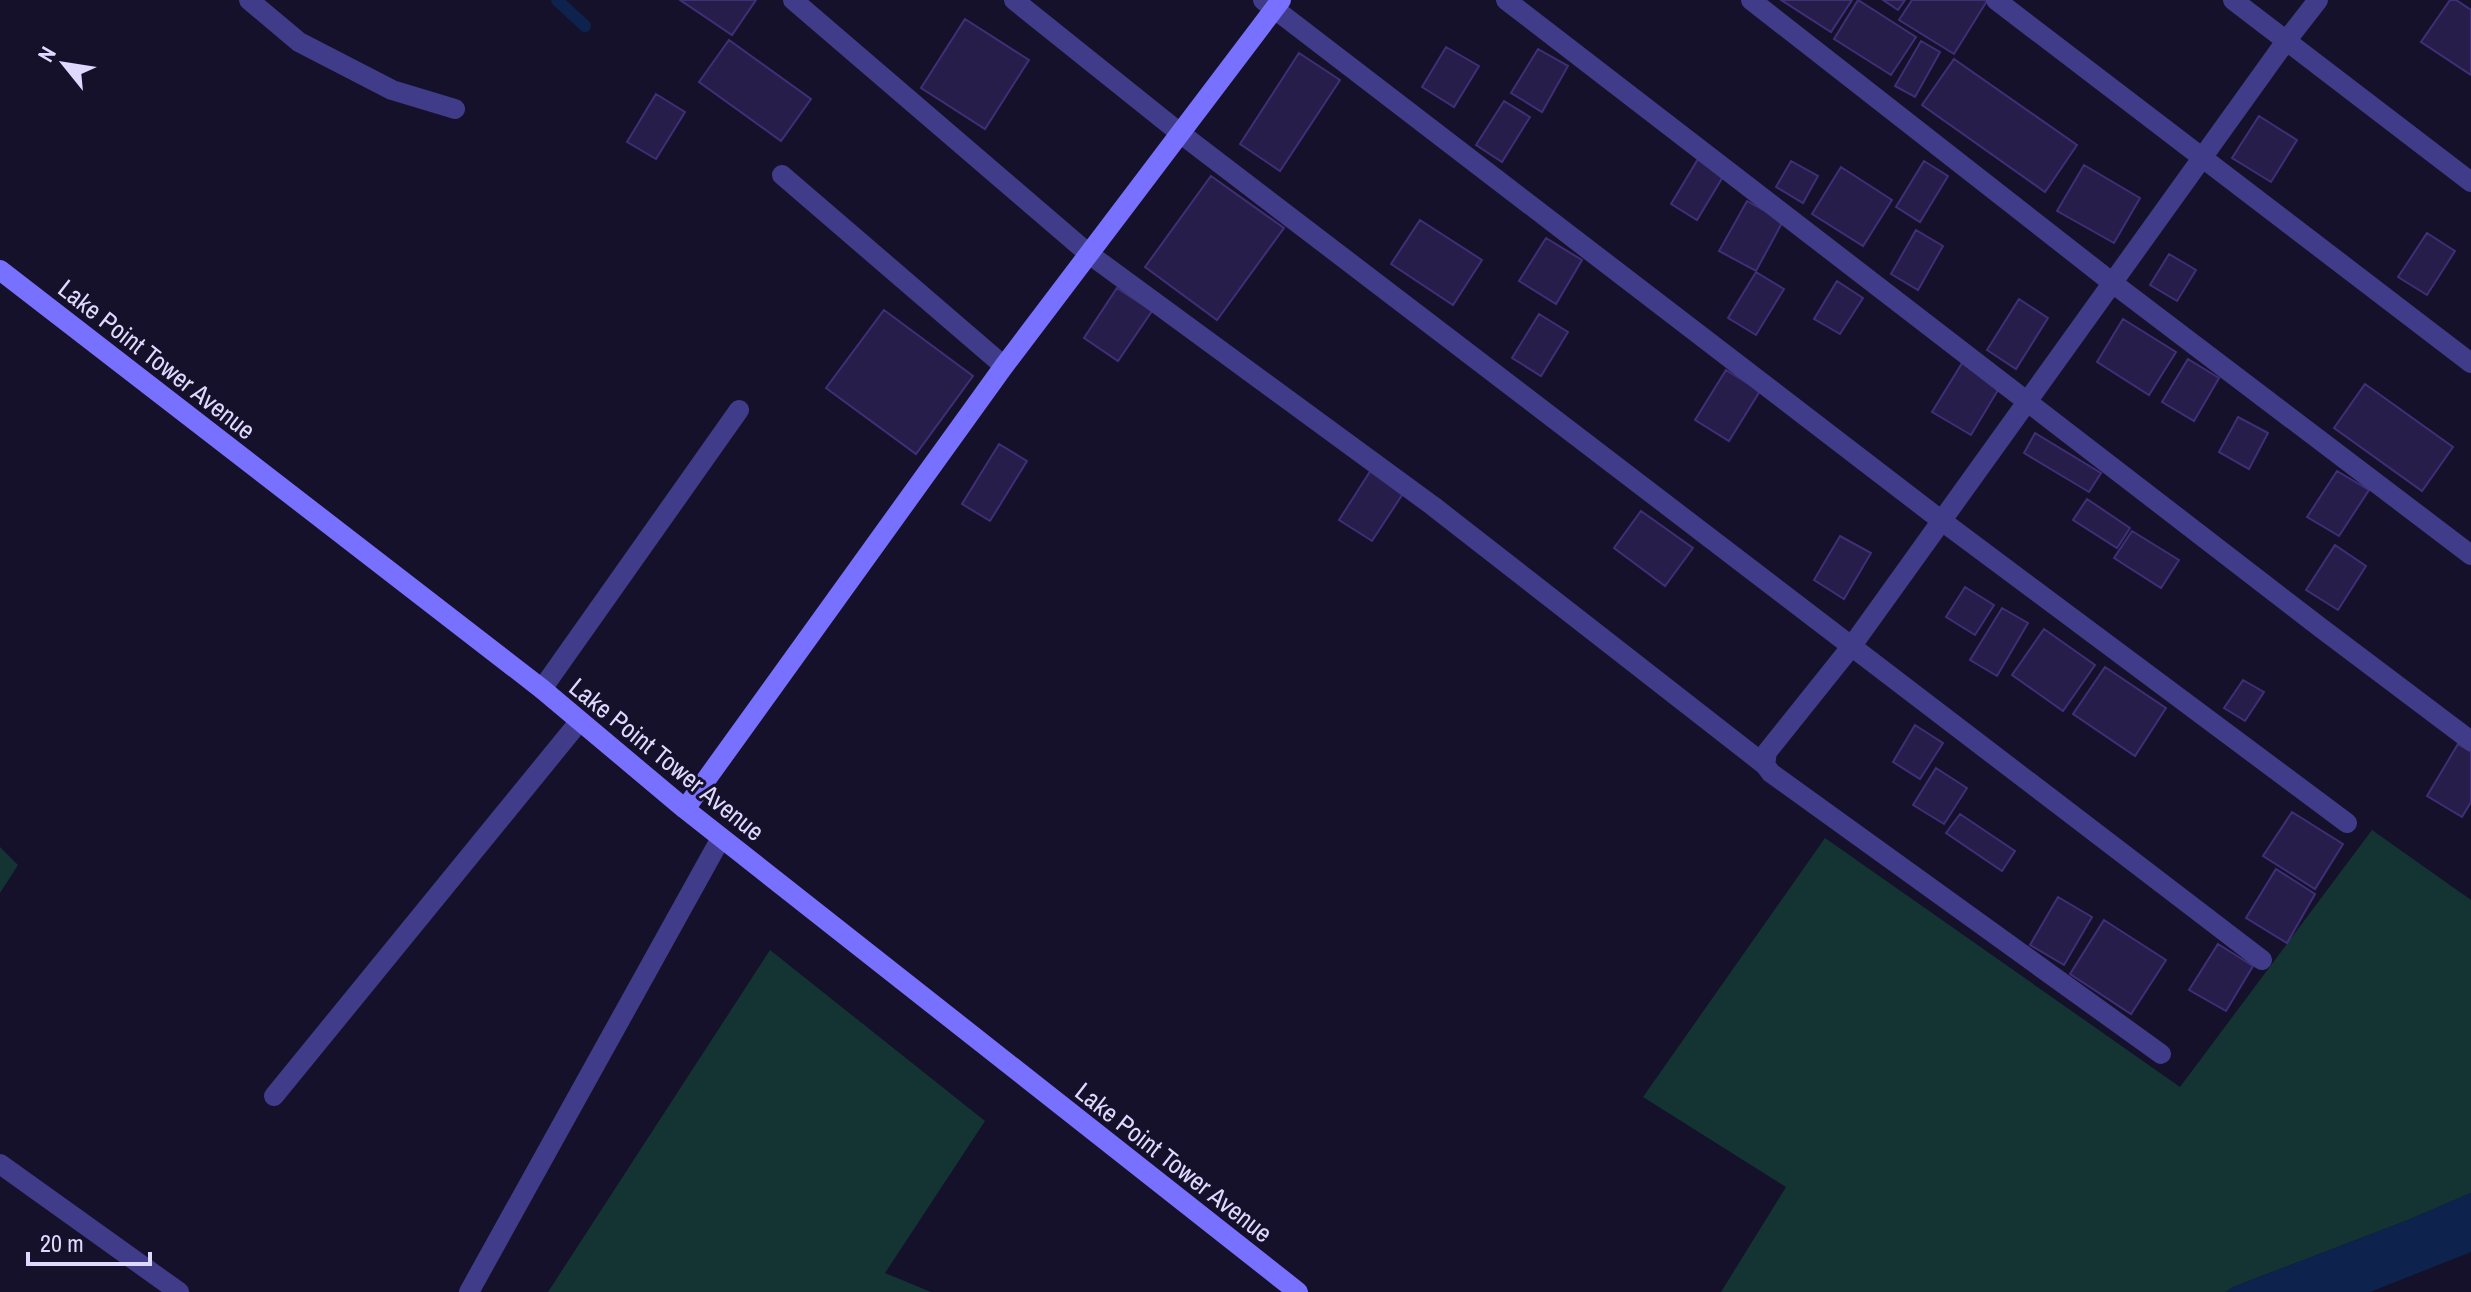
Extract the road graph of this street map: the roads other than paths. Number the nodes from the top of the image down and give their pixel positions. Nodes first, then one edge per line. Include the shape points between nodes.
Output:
1 (249, 0) edge
2 (793, 0) edge
3 (1014, 0) edge
4 (1506, 0) edge
5 (1751, 0) edge
6 (1996, 0) edge
7 (2233, 0) edge
8 (2318, 0) edge
9 (1273, 3) edge
10 (2286, 41) junction
11 (455, 109) dead end
12 (1180, 133) junction
13 (2203, 160) junction
14 (782, 175) dead end
15 (2471, 182) edge
16 (1089, 254) junction
17 (0, 270) edge
18 (2114, 284) junction
19 (2471, 363) edge
20 (1004, 366) junction
21 (2029, 402) junction
22 (739, 410) dead end
23 (1942, 521) junction
24 (2471, 555) edge
25 (1851, 647) junction
26 (542, 689) junction
27 (579, 722) junction
28 (2471, 741) edge
29 (1765, 765) junction
30 (685, 809) junction
31 (2347, 823) dead end
32 (721, 838) junction
33 (2262, 960) dead end
34 (2161, 1054) dead end
35 (274, 1096) dead end
36 (0, 1164) edge
37 (179, 1292) edge
38 (469, 1292) edge
39 (1298, 1292) edge

1 - 11 street via 299,42 392,90
2 - 16 street
3 - 12 street
4 - 21 street
5 - 18 street
6 - 13 street
7 - 10 street
8 - 10 street
9 - 12 street
9 - 23 street
10 - 13 street
10 - 15 street
12 - 16 street
12 - 25 street
13 - 18 street
13 - 19 street
14 - 20 street
16 - 20 street
16 - 29 street via 1433,506
17 - 26 street, Lake Point Tower Avenue
18 - 21 street
18 - 24 street
20 - 30 street
21 - 23 street
21 - 28 street
22 - 26 street
23 - 25 street
23 - 31 street
25 - 29 street via 1767,752
25 - 33 street
26 - 27 street, Lake Point Tower Avenue
27 - 30 street, Lake Point Tower Avenue
27 - 35 street
29 - 34 street
30 - 32 street, Lake Point Tower Avenue
32 - 38 street
32 - 39 street, Lake Point Tower Avenue
36 - 37 street

